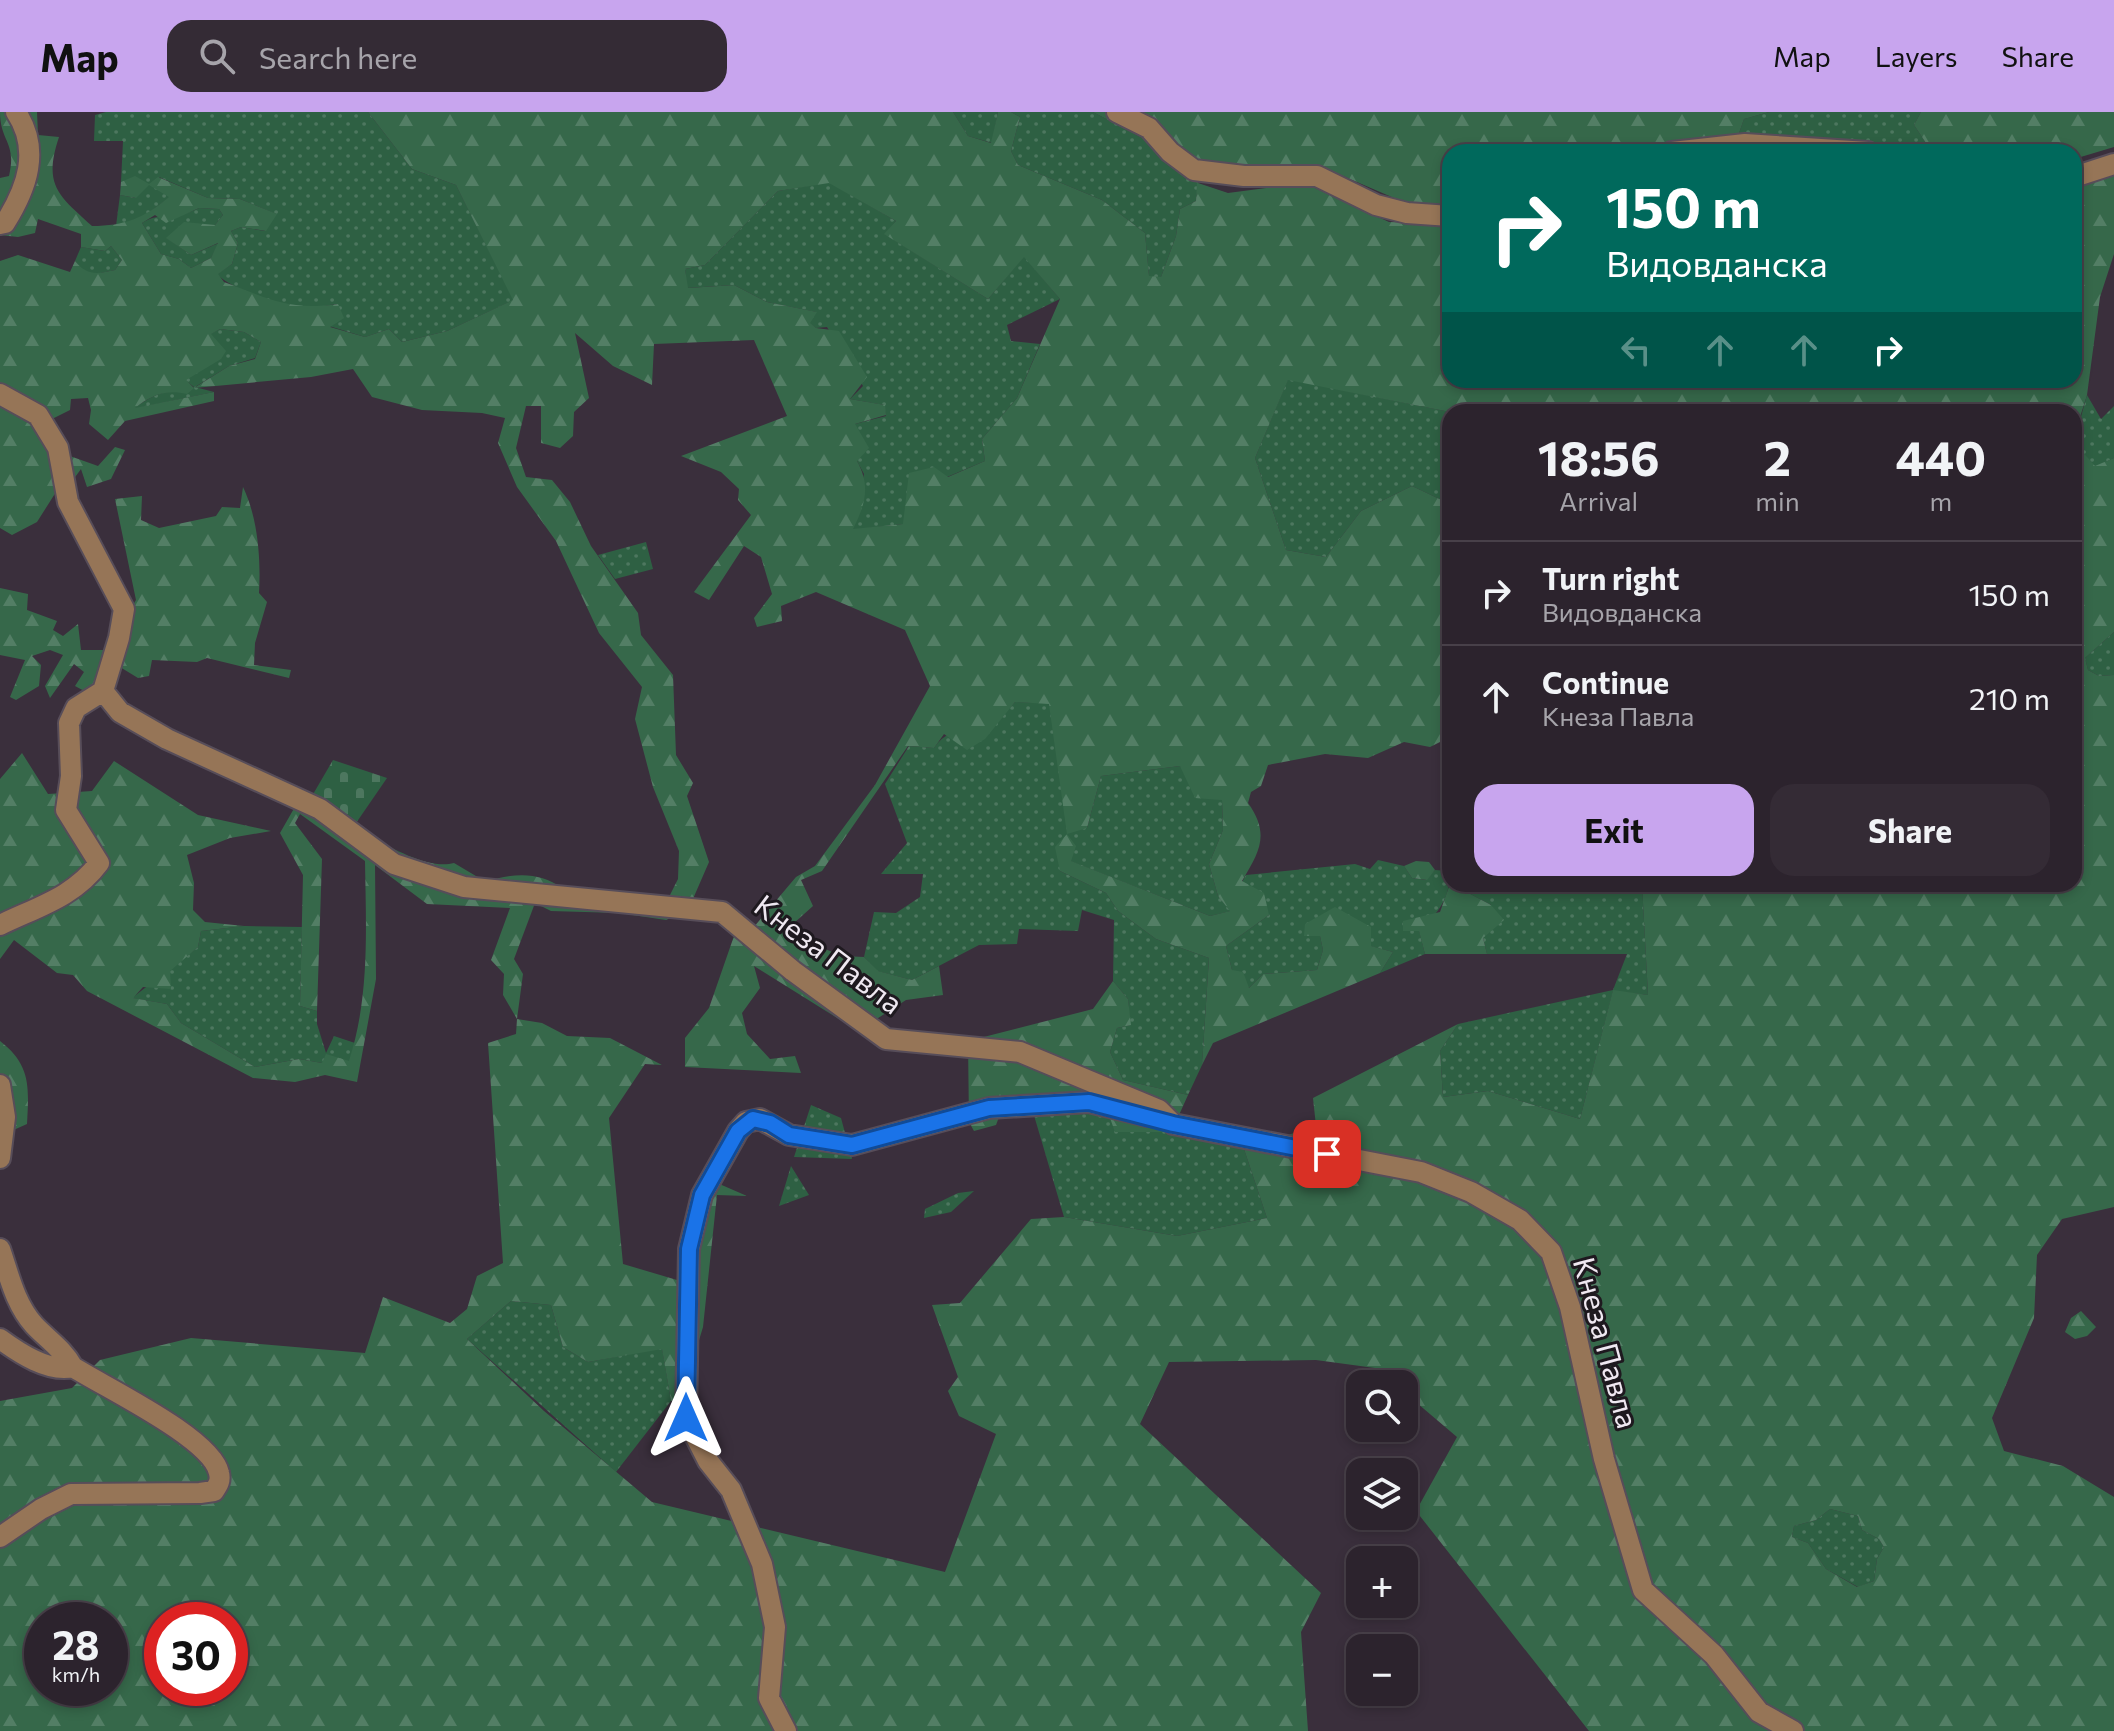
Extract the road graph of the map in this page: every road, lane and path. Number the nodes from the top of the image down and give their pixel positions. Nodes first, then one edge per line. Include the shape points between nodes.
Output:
1 (16, 112) edge
2 (1117, 112) edge
3 (2114, 164) edge
4 (2082, 174) edge
5 (1442, 215) edge
6 (0, 224) edge
7 (0, 394) edge
8 (103, 691) junction
9 (0, 925) edge
10 (0, 1085) edge
11 (1173, 1124) junction
12 (0, 1158) edge
13 (0, 1252) edge
14 (0, 1339) edge
15 (73, 1367) junction
16 (0, 1537) edge
17 (786, 1731) edge
18 (1793, 1731) edge

1 - 6 street via 31,161 24,192
2 - 5 street via 1149,128 1194,170 1317,176 1376,205
3 - 4 street
7 - 8 street via 38,415 58,448 68,502 124,609
8 - 9 street via 76,708 69,723 66,810 99,863 58,900
8 - 11 street, Кнеза Павла via 120,712 167,739 320,809 394,864 464,887 722,912 886,1039 1020,1052 1159,1110
10 - 12 street via 5,1117
11 - 17 street via 1089,1102 1045,1102 989,1108 852,1145 789,1135 760,1119 746,1122 738,1131 702,1195 689,1249 686,1418 708,1461 731,1490 762,1564 775,1627 769,1698
11 - 18 street, Кнеза Павла via 1421,1172 1520,1220 1551,1252 1570,1307 1604,1459 1643,1590 1714,1655 1759,1712
13 - 15 street via 32,1322
14 - 15 street via 50,1366
15 - 16 street via 187,1435 219,1471 220,1481 214,1491 200,1493 71,1494

